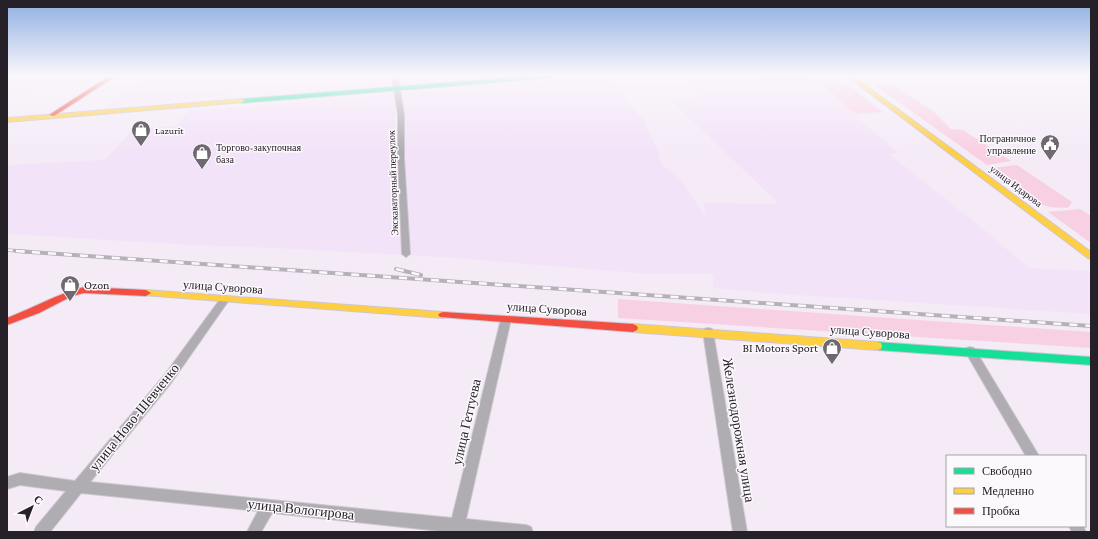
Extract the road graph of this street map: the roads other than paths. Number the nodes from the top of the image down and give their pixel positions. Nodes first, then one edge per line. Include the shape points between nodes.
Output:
1 (73, 101) edge
2 (234, 101) edge
3 (399, 101) edge
4 (884, 101) edge
5 (891, 101) edge
6 (49, 116) junction
7 (7, 120) edge
8 (1091, 248) edge
9 (406, 254) dead end
10 (1091, 256) edge
11 (224, 300) junction
12 (506, 319) junction
13 (7, 322) edge
14 (708, 332) junction
15 (970, 352) junction
16 (1091, 361) edge
17 (1033, 455) edge
18 (7, 483) edge
19 (77, 487) junction
20 (268, 506) junction
21 (457, 529) edge
22 (41, 532) edge
23 (254, 532) edge
24 (526, 532) edge
25 (740, 532) edge

1 - 6 main road
2 - 6 main road
3 - 9 street, Экскаваторный переулок
4 - 10 main road, улица Идарова
5 - 8 main road, улица Идарова
6 - 7 main road
11 - 12 main road, улица Суворова
11 - 13 main road, улица Суворова via 84,290 69,294
11 - 19 street, улица Ново-Шевченко via 166,380
12 - 14 main road, улица Суворова
12 - 21 street, улица Геттуева
14 - 15 main road, улица Суворова
14 - 25 street, Железнодорожная улица
15 - 16 main road, улица Суворова
15 - 17 street
18 - 19 street, улица Вологирова via 20,479
19 - 20 street, улица Вологирова
19 - 22 street, улица Ново-Шевченко
20 - 21 street, улица Вологирова
20 - 23 street
21 - 24 street, улица Вологирова

